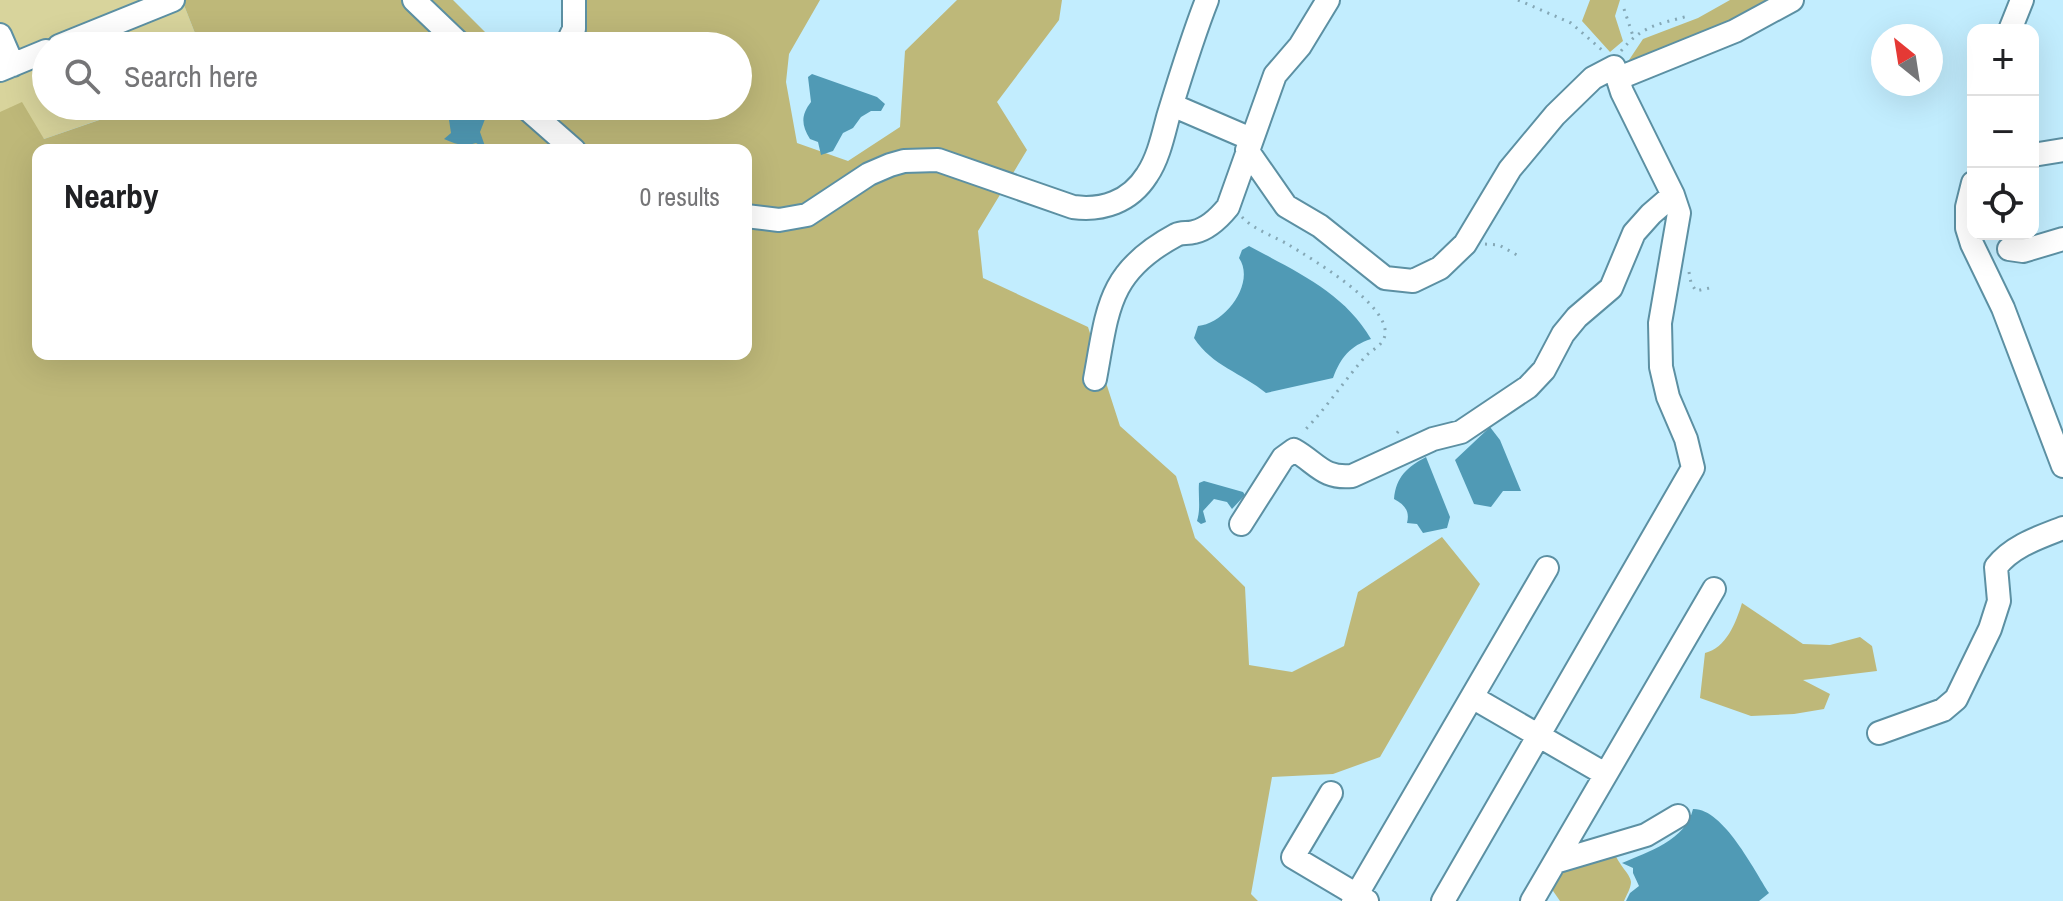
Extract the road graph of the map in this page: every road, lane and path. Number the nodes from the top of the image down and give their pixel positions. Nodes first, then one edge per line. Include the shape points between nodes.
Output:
1 (414, 0) edge
2 (574, 0) edge
3 (1207, 0) edge
4 (1328, 0) edge
5 (1518, 0) edge
6 (1792, 0) edge
7 (2022, 0) edge
8 (167, 1) edge
9 (1624, 9) dead end
10 (1688, 16) dead end
11 (2012, 24) edge
12 (93, 32) edge
13 (447, 32) edge
14 (573, 32) edge
15 (0, 35) edge
16 (1633, 36) junction
17 (32, 57) edge
18 (6, 68) edge
19 (1614, 69) junction
20 (1172, 105) junction
21 (540, 120) edge
22 (567, 144) edge
23 (1249, 144) junction
24 (2063, 150) edge
25 (2039, 154) edge
26 (1232, 195) junction
27 (1673, 195) junction
28 (752, 217) edge
29 (2063, 239) edge
30 (1971, 240) edge
31 (1465, 244) junction
32 (2009, 249) dead end
33 (1517, 255) dead end
34 (1095, 379) dead end
35 (1294, 450) junction
36 (2063, 466) edge
37 (1241, 524) dead end
38 (2063, 528) edge
39 (1547, 568) dead end
40 (1714, 589) dead end
41 (1472, 697) junction
42 (1879, 733) dead end
43 (1540, 736) junction
44 (1605, 774) junction
45 (1331, 793) dead end
46 (1678, 816) dead end
47 (1555, 862) junction
48 (1359, 899) edge
49 (1443, 901) edge
50 (1532, 901) edge

1 - 13 street
2 - 14 street
3 - 20 street
4 - 23 street via 1275,75
5 - 19 path via 1571,23 1601,49
6 - 19 street via 1735,31
7 - 11 street
8 - 12 street
9 - 16 path
10 - 16 path
15 - 18 street
16 - 19 path
17 - 18 street
19 - 27 street
19 - 31 street via 1593,78 1555,115 1519,158
20 - 23 street
20 - 28 street via 1147,175 1132,192 1106,207 1073,207 938,160 890,165 807,215 779,220
21 - 22 street
23 - 26 street
23 - 31 street via 1286,206 1385,278 1413,281 1440,268
24 - 25 street
26 - 34 street via 1217,220 1194,232 1180,232 1128,270 1108,312
26 - 35 path via 1245,221 1340,279 1369,302 1383,322 1385,334 1379,345 1297,438
27 - 35 street via 1634,233 1611,288 1563,334 1544,370 1493,412 1461,432 1352,476 1324,473
27 - 43 street via 1679,213 1660,323 1661,367 1693,468
29 - 32 street via 2023,251
30 - 36 street via 2003,308
31 - 33 path via 1499,245
35 - 37 street via 1283,458
38 - 42 street via 2028,543 1996,567 1999,601 1956,699 1943,710
39 - 41 street
40 - 44 street
41 - 43 street
41 - 48 street
43 - 44 street
43 - 49 street
44 - 47 street
45 - 48 street via 1293,857
46 - 47 street via 1646,835
47 - 50 street

